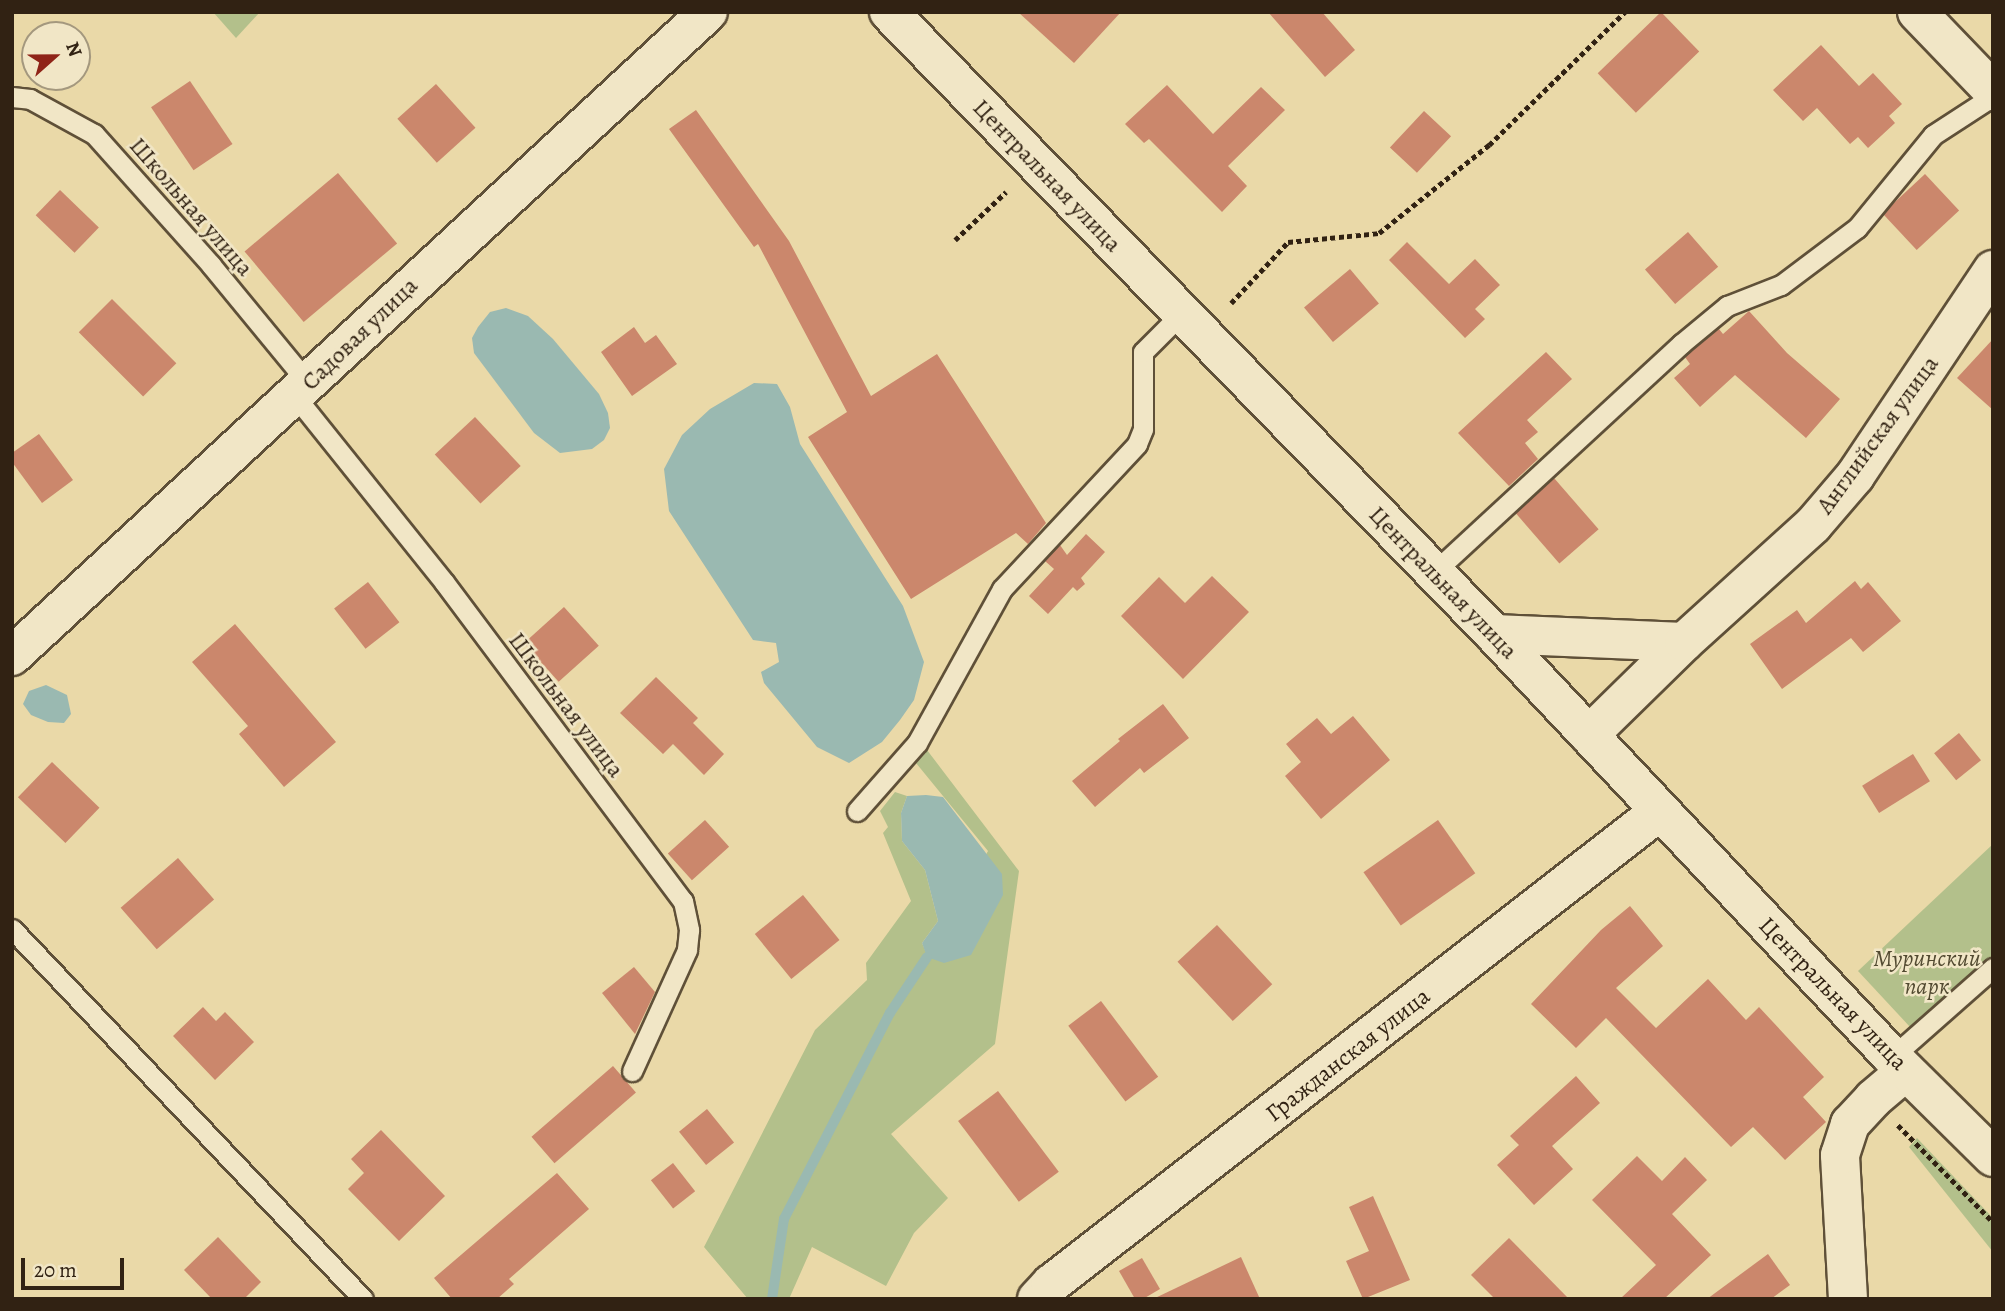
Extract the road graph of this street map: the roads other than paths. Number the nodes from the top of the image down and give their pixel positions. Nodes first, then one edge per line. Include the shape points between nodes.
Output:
1 (708, 12) edge
2 (889, 12) edge
3 (1917, 12) edge
4 (1993, 94) edge
5 (12, 96) edge
6 (1993, 270) edge
7 (1181, 314) junction
8 (301, 390) junction
9 (1433, 573) junction
10 (1494, 634) junction
11 (1684, 642) junction
12 (12, 656) edge
13 (1589, 736) junction
14 (857, 811) dead end
15 (1660, 811) junction
16 (12, 929) edge
17 (1993, 968) edge
18 (1899, 1064) junction
19 (632, 1071) dead end
20 (1993, 1157) edge
21 (363, 1299) edge
22 (1037, 1299) edge
23 (1848, 1299) edge

1 - 8 street, Садовая улица
2 - 7 street, Центральная улица
3 - 4 street
4 - 9 lane via 1933,135 1857,228 1781,285 1727,306
5 - 8 lane, Школьная улица via 30,99 93,134 211,265
6 - 11 street, Английская улица via 1855,476 1813,525
7 - 9 street, Центральная улица
7 - 14 lane via 1143,352 1143,429 1137,444 1002,589 917,743
8 - 12 street, Садовая улица
8 - 19 lane, Школьная улица via 683,901 689,930 687,950
9 - 10 street, Центральная улица
10 - 11 street
10 - 13 street, Центральная улица
11 - 13 street, Английская улица
13 - 15 street, Центральная улица
15 - 18 street, Центральная улица
15 - 22 street, Гражданская улица
16 - 21 lane
17 - 18 lane
18 - 20 street, Центральная улица
18 - 23 street via 1850,1124 1840,1155

